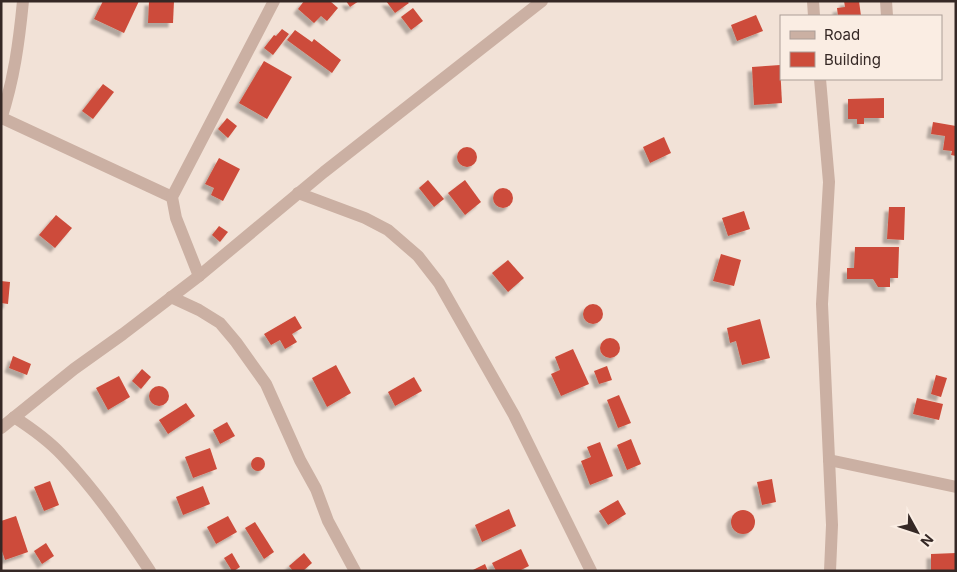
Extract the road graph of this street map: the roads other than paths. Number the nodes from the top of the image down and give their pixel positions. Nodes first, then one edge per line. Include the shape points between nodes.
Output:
1 (23, 1) edge
2 (274, 1) edge
3 (542, 1) edge
4 (813, 1) edge
5 (886, 1) edge
6 (814, 15) edge
7 (887, 15) edge
8 (820, 80) edge
9 (2, 118) edge
10 (298, 193) junction
11 (172, 197) junction
12 (199, 276) junction
13 (172, 297) junction
14 (14, 416) junction
15 (1, 428) edge
16 (829, 460) junction
17 (956, 487) edge
18 (150, 571) edge
19 (355, 571) edge
20 (591, 571) edge
21 (830, 571) edge

1 - 9 street via 12,84
2 - 11 street
3 - 10 street
4 - 6 street
5 - 7 street
8 - 16 street via 828,182 822,304
9 - 11 street
10 - 12 street
10 - 20 street via 388,230 418,256 439,283 514,415
11 - 12 street via 176,218
12 - 13 street
13 - 14 street
13 - 19 street via 220,323 266,384 328,521
14 - 15 street
14 - 18 street via 61,454 115,517
16 - 17 street
16 - 21 street

